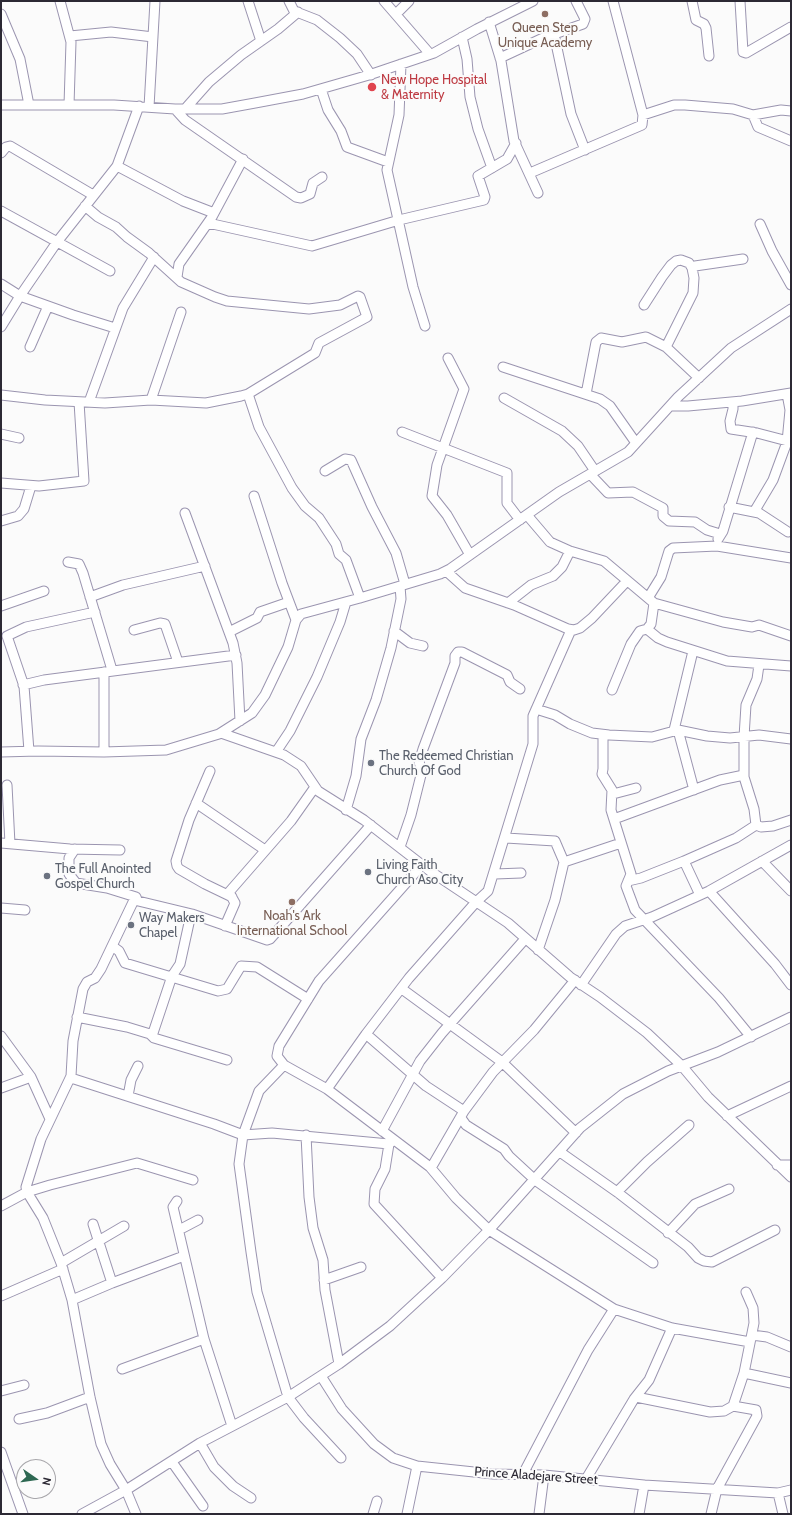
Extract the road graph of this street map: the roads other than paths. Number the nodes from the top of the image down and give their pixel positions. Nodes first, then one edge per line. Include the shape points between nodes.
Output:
1 (60, 1) edge
2 (155, 1) edge
3 (248, 1) edge
4 (290, 1) edge
5 (384, 1) edge
6 (409, 1) edge
7 (533, 1) edge
8 (576, 1) edge
9 (613, 1) edge
10 (692, 1) edge
11 (740, 1) edge
12 (516, 5) edge
13 (298, 12) junction
14 (1, 14) edge
15 (396, 14) junction
16 (489, 22) junction
17 (791, 27) edge
18 (554, 34) junction
19 (70, 36) junction
20 (153, 37) junction
21 (462, 37) junction
22 (261, 41) junction
23 (430, 54) junction
24 (709, 56) dead end
25 (500, 58) junction
26 (401, 64) junction
27 (371, 75) junction
28 (321, 88) junction
29 (1, 105) edge
30 (29, 105) junction
31 (69, 105) junction
32 (139, 106) junction
33 (149, 107) junction
34 (175, 109) junction
35 (185, 109) junction
36 (791, 111) edge
37 (643, 115) junction
38 (753, 115) junction
39 (791, 141) edge
40 (516, 143) junction
41 (585, 150) junction
42 (1, 153) edge
43 (508, 156) junction
44 (522, 157) junction
45 (243, 159) junction
46 (388, 162) junction
47 (116, 166) junction
48 (492, 168) junction
49 (530, 173) junction
50 (322, 177) dead end
51 (538, 194) dead end
52 (93, 195) junction
53 (85, 206) junction
54 (1, 211) edge
55 (214, 213) junction
56 (399, 220) junction
57 (208, 223) junction
58 (760, 224) dead end
59 (57, 242) junction
60 (154, 257) junction
61 (743, 259) dead end
62 (692, 268) junction
63 (110, 272) dead end
64 (177, 277) junction
65 (1, 284) edge
66 (791, 285) edge
67 (20, 296) junction
68 (644, 305) dead end
69 (48, 306) junction
70 (791, 309) edge
71 (181, 312) dead end
72 (425, 326) dead end
73 (1, 327) edge
74 (115, 328) junction
75 (30, 347) dead end
76 (666, 347) junction
77 (448, 358) dead end
78 (503, 367) dead end
79 (699, 378) junction
80 (789, 393) edge
81 (248, 394) junction
82 (586, 394) junction
83 (1, 395) edge
84 (504, 398) dead end
85 (151, 400) junction
86 (79, 402) junction
87 (89, 402) junction
88 (733, 402) junction
89 (670, 406) junction
90 (402, 432) dead end
91 (753, 432) junction
92 (1, 434) edge
93 (19, 438) dead end
94 (789, 442) edge
95 (636, 443) junction
96 (444, 448) junction
97 (325, 471) dead end
98 (592, 473) junction
99 (1, 483) edge
100 (31, 486) junction
101 (254, 496) dead end
102 (729, 507) junction
103 (185, 512) dead end
104 (754, 512) junction
105 (524, 517) junction
106 (1, 521) edge
107 (788, 532) dead end
108 (720, 534) junction
109 (716, 546) junction
110 (570, 551) junction
111 (470, 555) junction
112 (791, 558) edge
113 (68, 562) dead end
114 (205, 566) junction
115 (446, 571) junction
116 (626, 582) junction
117 (402, 585) junction
118 (44, 591) dead end
119 (90, 597) junction
120 (360, 598) junction
121 (651, 601) junction
122 (289, 602) junction
123 (346, 602) junction
124 (508, 603) junction
125 (1, 606) edge
126 (95, 612) junction
127 (296, 620) junction
128 (647, 629) junction
129 (134, 630) dead end
130 (571, 630) junction
131 (394, 631) junction
132 (229, 632) junction
133 (791, 636) edge
134 (423, 646) dead end
135 (693, 651) junction
136 (236, 655) junction
137 (178, 662) junction
138 (759, 664) junction
139 (791, 666) edge
140 (108, 671) junction
141 (23, 685) junction
142 (520, 689) dead end
143 (612, 690) dead end
144 (536, 709) junction
145 (240, 721) junction
146 (676, 730) junction
147 (221, 733) junction
148 (603, 735) junction
149 (744, 737) junction
150 (791, 739) edge
151 (29, 751) junction
152 (1, 752) edge
153 (104, 752) junction
154 (276, 752) junction
155 (210, 771) dead end
156 (744, 775) junction
157 (7, 785) dead end
158 (315, 787) junction
159 (636, 788) dead end
160 (694, 790) junction
161 (613, 794) junction
162 (196, 803) junction
163 (346, 810) junction
164 (614, 819) junction
165 (791, 820) edge
166 (371, 825) junction
167 (756, 826) junction
168 (506, 838) junction
169 (5, 843) edge
170 (621, 843) junction
171 (791, 845) edge
172 (400, 847) junction
173 (75, 849) junction
174 (120, 850) dead end
175 (265, 850) junction
176 (684, 861) junction
177 (762, 861) junction
178 (564, 862) junction
179 (422, 865) junction
180 (521, 873) dead end
181 (495, 874) junction
182 (628, 881) junction
183 (709, 891) junction
184 (791, 891) edge
185 (700, 895) junction
186 (232, 897) junction
187 (136, 900) junction
188 (476, 902) junction
189 (1, 908) edge
190 (25, 910) dead end
191 (635, 910) junction
192 (191, 914) junction
193 (644, 920) junction
194 (632, 922) junction
195 (225, 926) junction
196 (525, 939) junction
197 (112, 946) junction
198 (538, 950) junction
199 (105, 959) junction
200 (123, 959) junction
201 (172, 976) junction
202 (578, 982) junction
203 (791, 985) edge
204 (402, 989) junction
205 (308, 999) junction
206 (791, 1016) edge
207 (77, 1017) junction
208 (450, 1025) junction
209 (366, 1034) junction
210 (1, 1036) edge
211 (152, 1036) junction
212 (751, 1036) junction
213 (227, 1060) dead end
214 (502, 1062) junction
215 (284, 1065) junction
216 (138, 1066) dead end
217 (682, 1066) junction
218 (412, 1075) junction
219 (31, 1077) junction
220 (71, 1078) junction
221 (791, 1086) edge
222 (1, 1088) edge
223 (327, 1089) junction
224 (128, 1096) junction
225 (463, 1115) junction
226 (727, 1116) junction
227 (50, 1119) junction
228 (689, 1125) dead end
229 (382, 1131) junction
230 (576, 1133) junction
231 (243, 1135) junction
232 (306, 1136) junction
233 (392, 1142) junction
234 (560, 1152) junction
235 (777, 1165) junction
236 (791, 1165) edge
237 (431, 1168) junction
238 (791, 1177) edge
239 (193, 1180) dead end
240 (535, 1180) junction
241 (728, 1189) dead end
242 (27, 1192) junction
243 (617, 1192) junction
244 (176, 1201) dead end
245 (1, 1206) edge
246 (198, 1220) dead end
247 (94, 1224) dead end
248 (124, 1226) dead end
249 (179, 1230) junction
250 (489, 1230) junction
251 (775, 1230) dead end
252 (668, 1233) junction
253 (99, 1240) junction
254 (184, 1256) junction
255 (653, 1263) dead end
256 (62, 1266) junction
257 (361, 1267) dead end
258 (442, 1278) junction
259 (324, 1280) junction
260 (112, 1283) junction
261 (746, 1292) dead end
262 (1, 1296) edge
263 (72, 1300) junction
264 (614, 1309) junction
265 (672, 1328) junction
266 (751, 1338) junction
267 (204, 1339) junction
268 (791, 1347) edge
269 (339, 1364) junction
270 (122, 1369) dead end
271 (744, 1373) junction
272 (321, 1376) junction
273 (791, 1383) edge
274 (24, 1385) dead end
275 (1, 1391) edge
276 (90, 1397) junction
277 (288, 1397) junction
278 (636, 1397) junction
279 (734, 1406) junction
280 (19, 1419) dead end
281 (232, 1426) junction
282 (200, 1443) junction
283 (1, 1452) edge
284 (341, 1458) dead end
285 (172, 1462) junction
286 (416, 1466) junction
287 (523, 1474) junction
288 (544, 1475) junction
289 (586, 1479) junction
290 (644, 1485) junction
291 (717, 1489) junction
292 (126, 1490) junction
293 (791, 1490) edge
294 (778, 1492) junction
295 (251, 1498) dead end
296 (377, 1501) dead end
297 (202, 1506) dead end
298 (92, 1511) edge
299 (24, 1514) edge
300 (82, 1514) edge
301 (136, 1514) edge
302 (373, 1514) edge
303 (407, 1514) edge
304 (539, 1514) edge
305 (639, 1514) edge
306 (711, 1514) edge
307 (783, 1514) edge

1 - 19 street
2 - 20 street
3 - 22 street
4 - 13 street via 294,11
5 - 15 street
6 - 15 street
7 - 12 street
8 - 18 street via 585,21 583,24
9 - 37 street
10 - 24 street via 696,20 706,28
11 - 17 street via 743,52 746,53
12 - 16 street
13 - 22 street
13 - 27 street via 317,20 340,38 357,54
14 - 30 street via 20,59
15 - 23 street
16 - 21 street
16 - 25 street
18 - 25 street
18 - 41 street via 571,114
19 - 20 street via 112,32
19 - 31 street
20 - 33 street
21 - 23 street
21 - 48 street via 467,59 470,97
22 - 35 street via 241,54 209,82
23 - 26 street
25 - 40 street
26 - 27 street
26 - 46 street via 399,115
27 - 28 street
28 - 35 street via 222,109
28 - 46 street via 328,110 347,147
29 - 30 street
30 - 31 street
31 - 32 street
32 - 33 street
32 - 47 street
33 - 34 street
34 - 35 street
34 - 45 street via 185,120
36 - 38 street via 781,110
37 - 38 street via 674,105 685,105 733,109
37 - 41 street via 640,127
38 - 39 street via 758,127
40 - 43 street
40 - 44 street
41 - 49 street
42 - 52 street via 10,146
43 - 44 street
43 - 48 street
44 - 49 street
45 - 50 street via 284,190 301,198 310,194 314,183
45 - 55 street
46 - 56 street via 386,170
47 - 52 street
47 - 55 street via 183,201
48 - 56 street via 478,178 484,200
49 - 51 street
52 - 53 street
53 - 59 street
53 - 60 street
54 - 59 street
55 - 57 street
56 - 57 street via 312,246
56 - 72 street via 413,287
57 - 64 street via 179,264
58 - 66 street
59 - 63 street
59 - 67 street
60 - 64 street
60 - 74 street via 123,308
61 - 62 street
62 - 68 street via 685,260 676,261
62 - 76 street via 693,294
64 - 81 street via 186,284 227,301 275,307 309,309 340,305 356,296 360,297 367,314 366,319 319,343 315,353
65 - 67 street
67 - 69 street
67 - 73 street
69 - 74 street
69 - 75 street
70 - 79 street via 731,348
71 - 85 street
74 - 87 street
76 - 79 street
76 - 82 street via 646,338 622,342 598,339
77 - 96 street via 464,389
78 - 82 street
79 - 89 street
80 - 88 street
80 - 94 street
81 - 85 street via 206,403
81 - 120 street via 259,427 292,488 305,506 319,518 336,543 339,554 346,560
82 - 95 street via 610,406
83 - 86 street
84 - 98 street via 562,431 578,446
85 - 87 street
86 - 87 street
86 - 100 street via 84,481
88 - 89 street
88 - 91 street via 730,428 735,431
89 - 95 street
90 - 96 street
91 - 94 street
91 - 102 street
92 - 93 street
94 - 104 street via 773,480
95 - 98 street via 628,452
96 - 105 street via 507,473 508,503
96 - 111 street via 437,465 432,497 447,515
97 - 117 street via 345,458 351,460 396,553
98 - 105 street
98 - 108 street via 608,493 633,492 663,508 663,516 669,521 694,522
99 - 100 street
100 - 106 street via 24,509 18,516
101 - 122 street
102 - 104 street
102 - 108 street
103 - 114 street
104 - 107 street
105 - 110 street via 550,542
105 - 111 street
108 - 109 street
109 - 112 street
109 - 121 street via 673,548 669,551
110 - 116 street via 604,561
110 - 124 street via 562,567 553,576 531,585
111 - 115 street
113 - 119 street via 79,564
114 - 119 street via 123,584
114 - 132 street
115 - 117 street
115 - 124 street via 465,588
116 - 121 street
116 - 130 street via 592,618 580,628
117 - 120 street
117 - 131 street
118 - 125 street
119 - 126 street
120 - 123 street
121 - 128 street via 653,618
121 - 133 street via 723,622 752,627 759,625
122 - 127 street
122 - 132 street via 260,612 257,618
123 - 127 street via 301,614
123 - 154 street via 317,677 290,731
124 - 130 street
126 - 140 street
126 - 141 street via 26,627 8,634
127 - 145 street via 288,647 265,696 252,713
128 - 135 street via 658,638
128 - 143 street via 640,631 631,644
129 - 137 street via 165,624
130 - 144 street
131 - 134 street via 410,643
131 - 163 street via 376,700 362,739 356,776
132 - 136 street
135 - 138 street via 727,661
135 - 146 street
136 - 137 street
136 - 145 street
137 - 140 street
138 - 139 street
138 - 149 street via 757,679 746,705
140 - 141 street
140 - 153 street
141 - 151 street
142 - 172 street via 510,682 507,675 458,652 419,762 422,771
144 - 148 street via 592,733
144 - 168 street via 532,727 533,744
145 - 147 street
146 - 148 street via 652,737
146 - 149 street via 707,736
146 - 160 street
147 - 153 street via 177,748
147 - 154 street
148 - 161 street via 602,774
149 - 150 street via 759,735
149 - 156 street
151 - 152 street
151 - 153 street
154 - 158 street via 301,766
155 - 162 street
156 - 160 street via 720,780
156 - 167 street
157 - 169 street
158 - 163 street
158 - 175 street via 291,821
159 - 161 street
160 - 164 street
161 - 164 street via 610,807
162 - 175 street
162 - 186 street via 176,862 177,866
163 - 166 street
164 - 170 street
165 - 167 street via 773,826
166 - 172 street
166 - 195 street via 270,939
167 - 176 street via 736,838
168 - 178 street via 555,841
168 - 181 street
169 - 173 street
170 - 178 street
170 - 182 street via 631,874
171 - 177 street
172 - 179 street
173 - 174 street
173 - 187 street via 69,858 69,874 76,883 108,888 136,897
175 - 186 street via 232,889
176 - 182 street
176 - 185 street
177 - 183 street
177 - 184 street
178 - 198 street via 555,900
179 - 188 street
179 - 205 street via 319,981
180 - 181 street
181 - 188 street via 488,892
182 - 191 street via 626,886
183 - 185 street
183 - 203 street
185 - 193 street
186 - 195 street via 235,903
187 - 192 street
187 - 197 street via 132,902
188 - 196 street via 508,923
188 - 204 street
189 - 190 street
191 - 193 street
191 - 194 street
192 - 195 street
192 - 201 street via 182,957
193 - 194 street
193 - 212 street via 719,998
194 - 202 street via 616,934
196 - 198 street
196 - 208 street
197 - 199 street
197 - 200 street via 119,951
198 - 202 street
199 - 200 street
199 - 207 street via 95,978 87,982 83,989
200 - 201 street via 125,963
201 - 205 street via 223,991 231,985 241,966 257,967
201 - 211 street
202 - 214 street
202 - 217 street via 647,1033
204 - 208 street
204 - 209 street
205 - 215 street via 279,1046 277,1056
206 - 212 street
207 - 211 street via 127,1027
207 - 220 street via 72,1040
208 - 214 street
208 - 218 street via 420,1061
209 - 218 street
209 - 223 street
210 - 219 street
211 - 213 street
212 - 217 street
214 - 225 street
214 - 230 street
215 - 223 street
215 - 231 street via 259,1091
216 - 224 street via 131,1080
217 - 226 street
217 - 230 street via 623,1094
218 - 225 street
218 - 229 street
219 - 222 street
219 - 227 street
220 - 224 street
220 - 227 street
221 - 226 street
223 - 229 street
224 - 231 street
225 - 237 street
225 - 240 street via 466,1125 504,1149
226 - 235 street
227 - 242 street via 26,1182
228 - 243 street
229 - 233 street
230 - 234 street
231 - 232 street via 272,1133
231 - 277 street via 239,1164 257,1292
232 - 233 street
232 - 259 street via 309,1197 313,1228 323,1260
233 - 237 street
233 - 258 street via 385,1169 375,1189 374,1204
234 - 240 street
234 - 243 street
235 - 236 street
235 - 238 street
237 - 250 street via 456,1198
239 - 242 street via 137,1163
240 - 250 street
240 - 255 street
241 - 252 street via 695,1204
242 - 245 street
242 - 256 street via 43,1218
243 - 252 street
244 - 249 street via 173,1207
246 - 249 street
247 - 253 street
248 - 253 street
249 - 254 street
250 - 258 street
250 - 264 street
251 - 252 street via 712,1262 698,1258 688,1247
253 - 256 street
253 - 260 street
254 - 260 street
254 - 267 street
256 - 262 street
256 - 263 street
257 - 259 street
258 - 269 street via 390,1326
259 - 269 street
260 - 263 street
261 - 266 street via 753,1308
263 - 276 street
264 - 265 street
264 - 287 street via 588,1350
265 - 266 street
265 - 278 street via 649,1380
266 - 268 street via 766,1337
266 - 271 street
267 - 270 street
267 - 281 street
269 - 272 street
271 - 273 street
271 - 279 street
272 - 277 street
272 - 286 street, Prince Aladejare Street via 342,1409 374,1444 393,1458
274 - 275 street
276 - 280 street via 47,1413
276 - 292 street via 101,1444 113,1471
277 - 281 street
277 - 284 street
278 - 279 street via 710,1412 724,1411
278 - 289 street
279 - 291 street via 756,1410 757,1416
281 - 282 street
282 - 285 street
282 - 295 street via 214,1466 233,1486
283 - 299 street
285 - 292 street
285 - 297 street
286 - 287 street, Prince Aladejare Street via 493,1474
286 - 303 street
287 - 288 street, Prince Aladejare Street
288 - 289 street, Prince Aladejare Street
288 - 304 street
289 - 290 street, Prince Aladejare Street
290 - 291 street, Prince Aladejare Street
290 - 305 street
291 - 294 street, Prince Aladejare Street
291 - 306 street
292 - 298 street
292 - 301 street
293 - 294 street, Prince Aladejare Street
294 - 307 street
296 - 302 street
298 - 300 street

